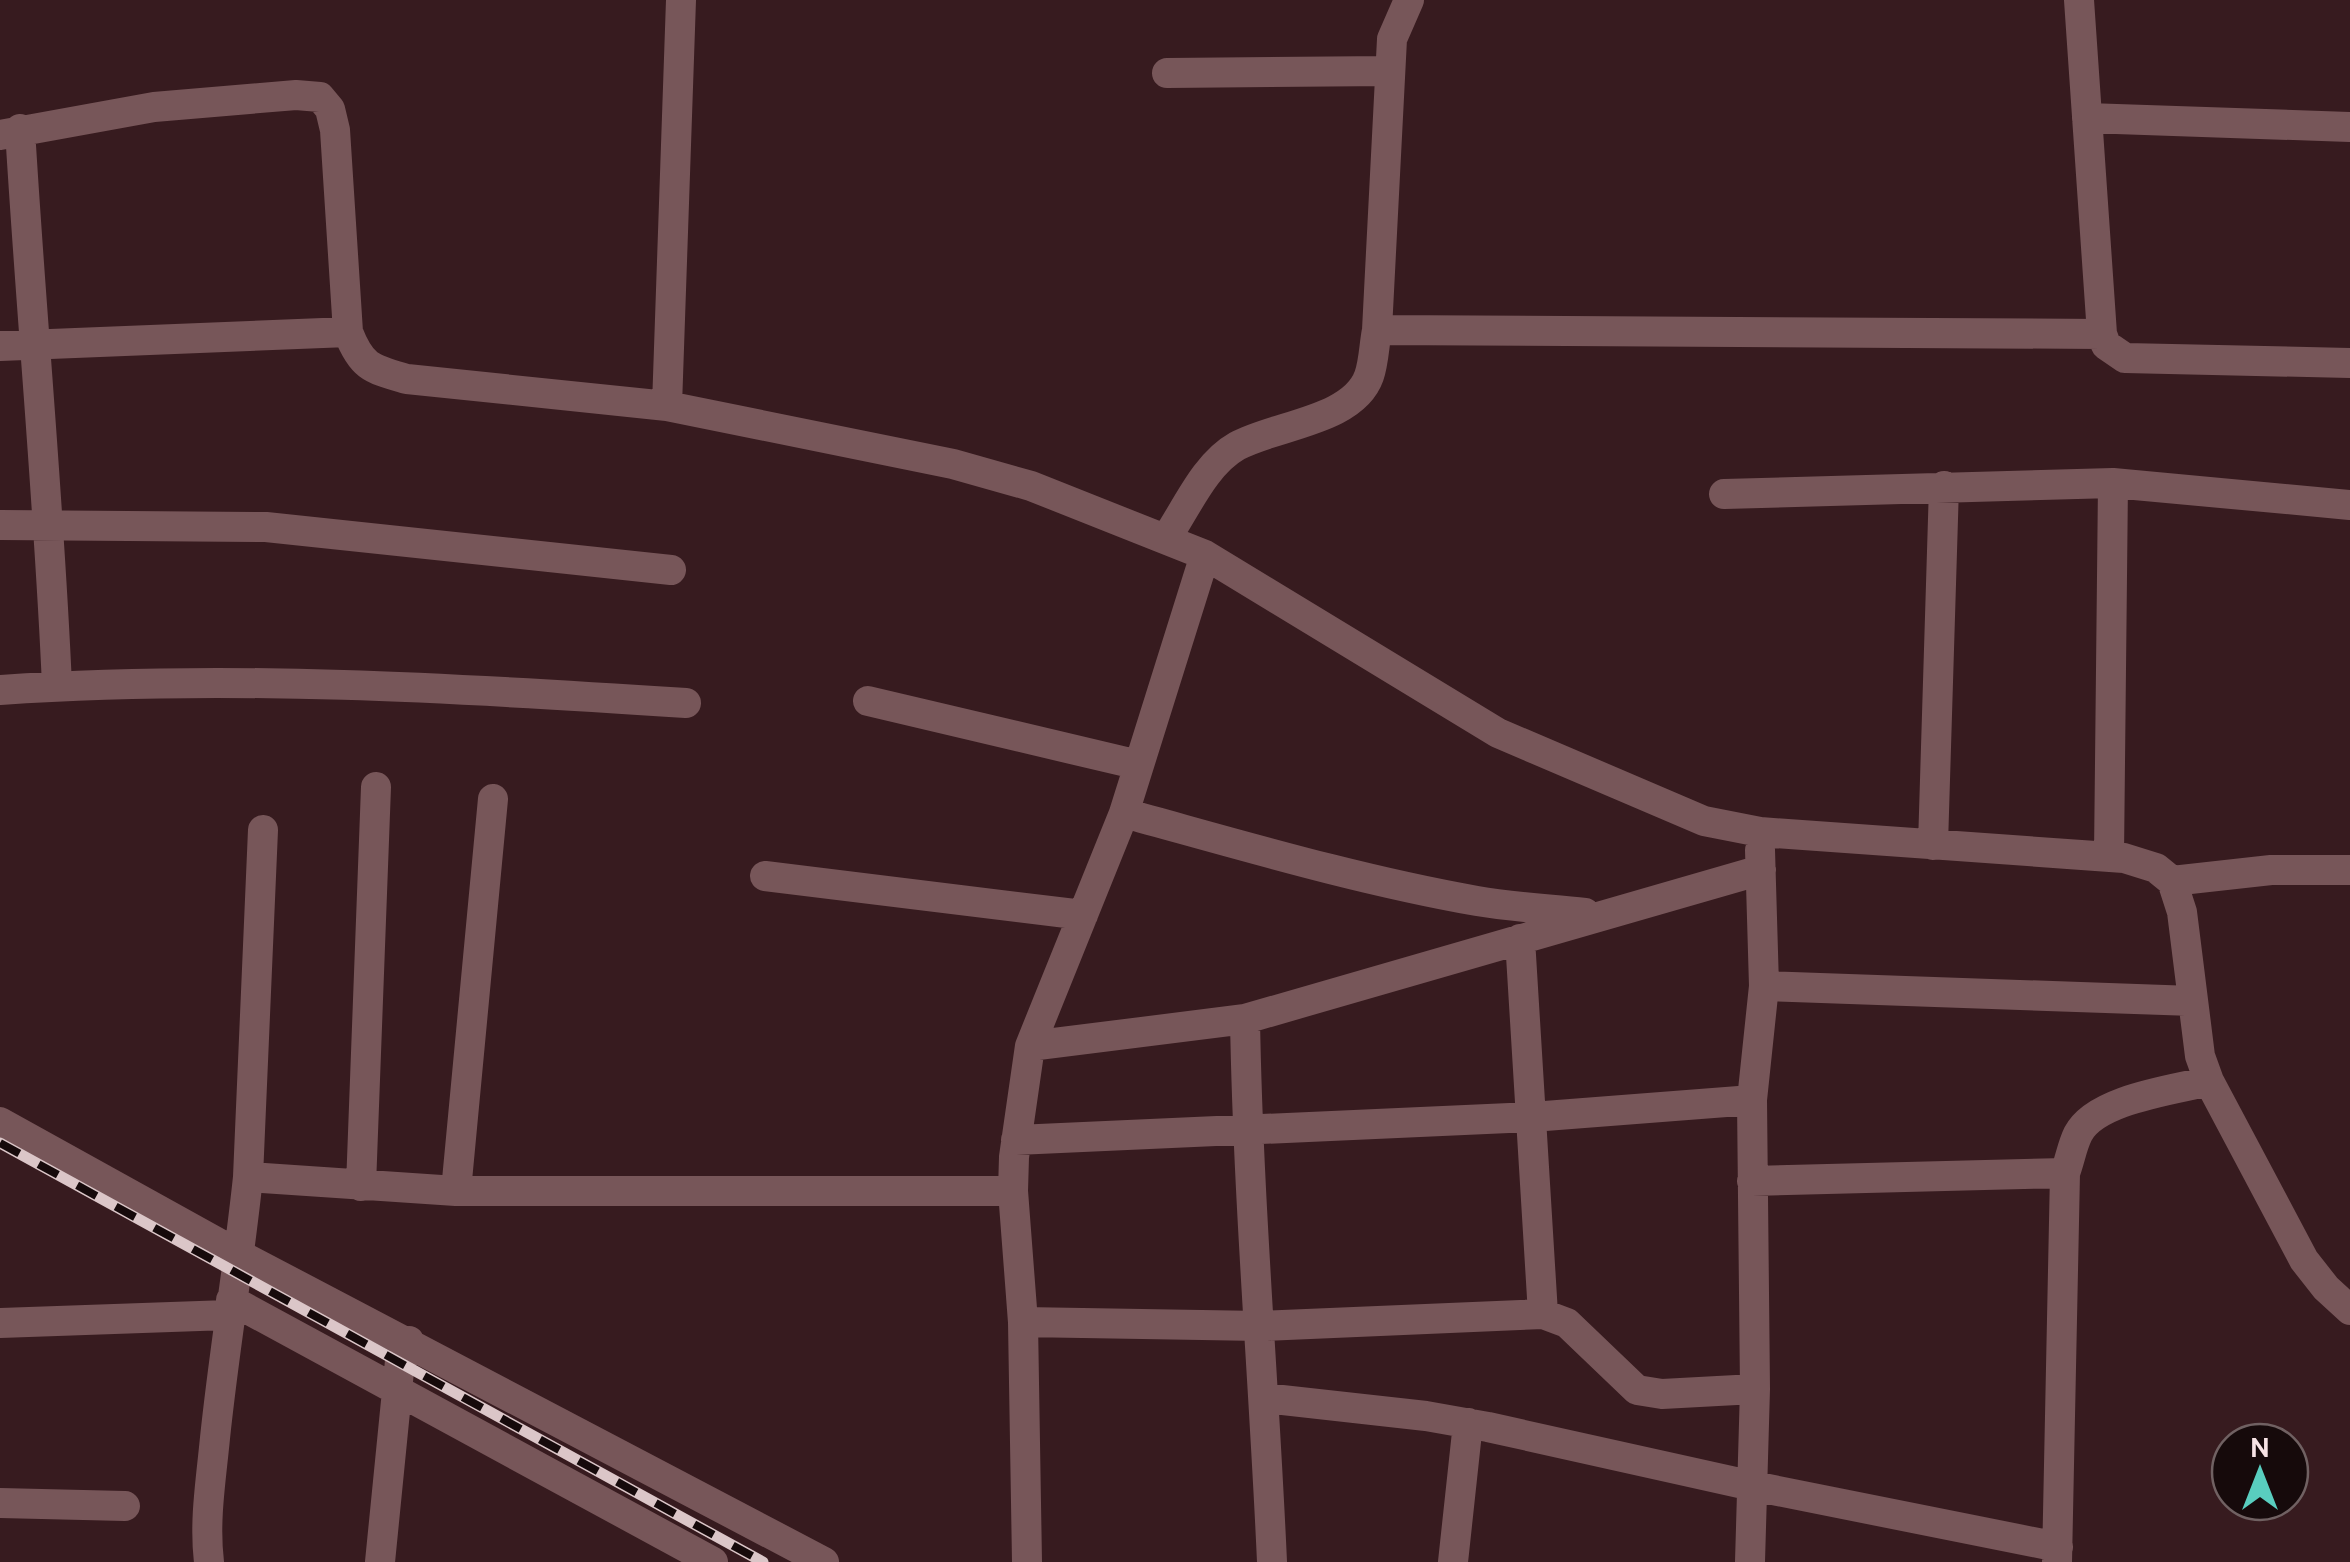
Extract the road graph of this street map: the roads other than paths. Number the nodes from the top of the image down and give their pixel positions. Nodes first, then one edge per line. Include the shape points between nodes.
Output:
1 (681, 0) edge
2 (1409, 0) edge
3 (2078, 0) edge
4 (1389, 71) junction
5 (1167, 73) dead end
6 (2087, 118) junction
7 (2350, 127) edge
8 (10, 132) edge
9 (1377, 330) junction
10 (348, 332) junction
11 (2102, 334) junction
12 (33, 343) junction
13 (0, 346) edge
14 (2350, 363) edge
15 (667, 406) junction
16 (2113, 483) junction
17 (1944, 486) junction
18 (1724, 494) dead end
19 (2350, 505) edge
20 (50, 524) junction
21 (0, 525) edge
22 (1167, 537) junction
23 (1205, 555) junction
24 (671, 570) dead end
25 (57, 686) junction
26 (0, 690) edge
27 (868, 701) dead end
28 (686, 703) dead end
29 (1139, 766) junction
30 (376, 787) dead end
31 (492, 799) dead end
32 (1124, 813) junction
33 (262, 830) dead end
34 (1760, 832) junction
35 (1933, 845) junction
36 (2109, 856) junction
37 (1761, 870) junction
38 (2350, 870) edge
39 (765, 876) dead end
40 (2172, 881) junction
41 (1083, 915) junction
42 (1604, 915) junction
43 (1520, 939) junction
44 (1764, 986) junction
45 (2193, 1000) junction
46 (1245, 1019) junction
47 (1030, 1046) junction
48 (2210, 1080) junction
49 (1752, 1100) junction
50 (1532, 1117) junction
51 (0, 1122) edge
52 (1247, 1128) junction
53 (1016, 1140) junction
54 (2066, 1173) junction
55 (248, 1176) junction
56 (1752, 1181) junction
57 (360, 1186) junction
58 (456, 1191) junction
59 (1013, 1191) junction
60 (240, 1254) junction
61 (229, 1307) junction
62 (2350, 1310) edge
63 (1543, 1314) junction
64 (1023, 1322) junction
65 (0, 1323) edge
66 (1261, 1326) junction
67 (409, 1341) junction
68 (397, 1388) junction
69 (1755, 1389) junction
70 (1264, 1398) junction
71 (1468, 1423) junction
72 (1754, 1486) junction
73 (0, 1503) edge
74 (125, 1506) dead end
75 (2057, 1554) edge
76 (209, 1562) edge
77 (380, 1562) edge
78 (713, 1562) edge
79 (824, 1562) edge
80 (1027, 1562) edge
81 (1272, 1562) edge
82 (1454, 1562) edge
83 (1750, 1562) edge

1 - 15 street
2 - 4 street via 1392,38
3 - 6 street
4 - 5 street
4 - 9 street
6 - 7 street
6 - 11 street
8 - 10 street via 154,107 320,96 336,130
8 - 12 street
9 - 11 street
9 - 22 street via 1369,378 1354,400 1236,447 1215,463
10 - 12 street
10 - 15 street via 357,356 372,369 407,380
11 - 14 street via 2124,358
12 - 13 street
12 - 20 street
15 - 22 street via 953,464
16 - 17 street
16 - 19 street
16 - 36 street
17 - 18 street
17 - 35 street
20 - 21 street
20 - 24 street via 302,530
20 - 25 street
22 - 23 street
23 - 29 street
23 - 34 street via 1498,733 1704,822
25 - 26 street
25 - 28 street via 278,685
27 - 29 street
29 - 32 street
30 - 57 street
31 - 58 street
32 - 41 street
32 - 42 street via 1419,890
33 - 55 street
34 - 35 street
34 - 37 street
35 - 36 street
36 - 40 street via 2156,868
37 - 42 street
37 - 44 street
38 - 40 street
39 - 41 street
40 - 45 street
41 - 47 street
42 - 43 street
43 - 46 street
43 - 50 street
44 - 45 street
44 - 49 street
45 - 48 street
46 - 47 street
46 - 52 street
47 - 53 street
48 - 54 street via 2096,1115 2079,1132
48 - 62 street via 2304,1260
49 - 50 street
49 - 56 street
50 - 52 street
50 - 63 street
51 - 60 street
52 - 53 street
52 - 66 street
53 - 59 street
54 - 56 street
54 - 75 street
55 - 57 street
55 - 60 street
56 - 69 street
57 - 58 street
58 - 59 street
59 - 64 street
60 - 61 street
60 - 67 street
61 - 65 street
61 - 68 street
61 - 76 street via 206,1526
63 - 66 street
63 - 69 street via 1567,1324 1637,1390
64 - 66 street
64 - 80 street
66 - 70 street
67 - 68 street
67 - 79 street
68 - 77 street
68 - 78 street
69 - 72 street
70 - 71 street
70 - 81 street
71 - 72 street
71 - 82 street
72 - 75 street
72 - 83 street
73 - 74 street

